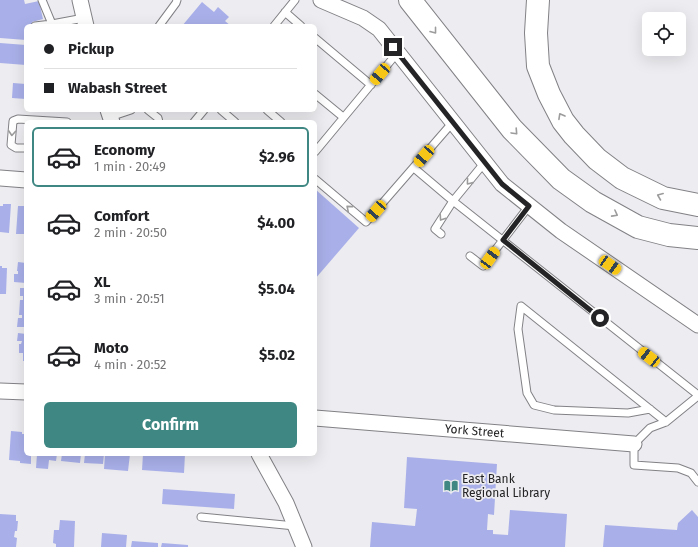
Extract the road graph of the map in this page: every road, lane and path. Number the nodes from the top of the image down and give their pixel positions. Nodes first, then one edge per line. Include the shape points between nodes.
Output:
1 (42, 0) edge
2 (80, 0) edge
3 (177, 0) edge
4 (295, 0) edge
5 (321, 0) edge
6 (410, 0) edge
7 (538, 0) edge
8 (285, 12) junction
9 (85, 22) edge
10 (52, 24) joint
11 (160, 24) edge
12 (276, 24) edge
13 (299, 24) edge
14 (317, 40) edge
15 (398, 52) junction
16 (371, 85) junction
17 (317, 96) edge
18 (124, 112) edge
19 (150, 112) edge
20 (202, 112) edge
21 (222, 112) edge
22 (269, 112) edge
23 (110, 116) edge
24 (343, 117) junction
25 (34, 120) edge
26 (158, 120) edge
27 (196, 120) edge
28 (232, 120) edge
29 (279, 120) edge
30 (453, 122) junction
31 (24, 148) edge
32 (317, 150) edge
33 (485, 162) junction
34 (414, 168) junction
35 (0, 178) edge
36 (24, 180) edge
37 (317, 181) edge
38 (453, 201) junction
39 (698, 205) edge
40 (529, 206) junction
41 (441, 234) dead end
42 (698, 238) edge
43 (503, 240) junction
44 (470, 256) dead end
45 (698, 325) edge
46 (0, 391) edge
47 (24, 392) edge
48 (698, 396) edge
49 (650, 409) junction
50 (317, 418) edge
51 (666, 422) junction
52 (634, 444) junction
53 (260, 456) edge
54 (698, 482) edge
55 (201, 517) dead end
56 (296, 526) junction
57 (304, 547) edge

1 - 10 lane
2 - 9 street
3 - 11 lane
4 - 8 lane
5 - 15 street via 362,18 379,30
6 -> 42 highway via 512,129 560,179 593,202 638,227 669,235
39 -> 7 highway via 663,198 622,178 597,159 563,121 538,66
8 - 12 lane
8 - 13 lane
9 - 10 lane
14 - 16 lane
15 - 16 lane
15 - 30 street
16 - 24 lane
17 - 24 lane
18 - 23 lane
19 - 26 lane
20 - 27 lane
21 - 28 lane
22 - 29 lane
24 - 32 lane
25 -> 31 lane via 13,121 12,145
30 - 33 street
30 - 34 lane
33 -> 38 lane
33 - 40 street via 502,184
34 -> 37 lane via 366,222
34 - 38 lane
35 - 36 street
38 -> 41 lane via 435,229
38 - 43 lane
40 - 43 lane
40 - 45 street via 560,231
43 - 44 lane via 483,266
43 - 48 lane
46 - 47 street
48 - 51 lane
49 - 49 lane via 533,316 520,306 518,329 527,393 534,405 554,410 628,413
49 - 51 lane
50 - 52 street, York Street
51 - 52 lane via 650,428
52 - 54 lane via 634,465 678,468 691,473
53 - 56 street
55 - 56 lane
56 - 57 street

